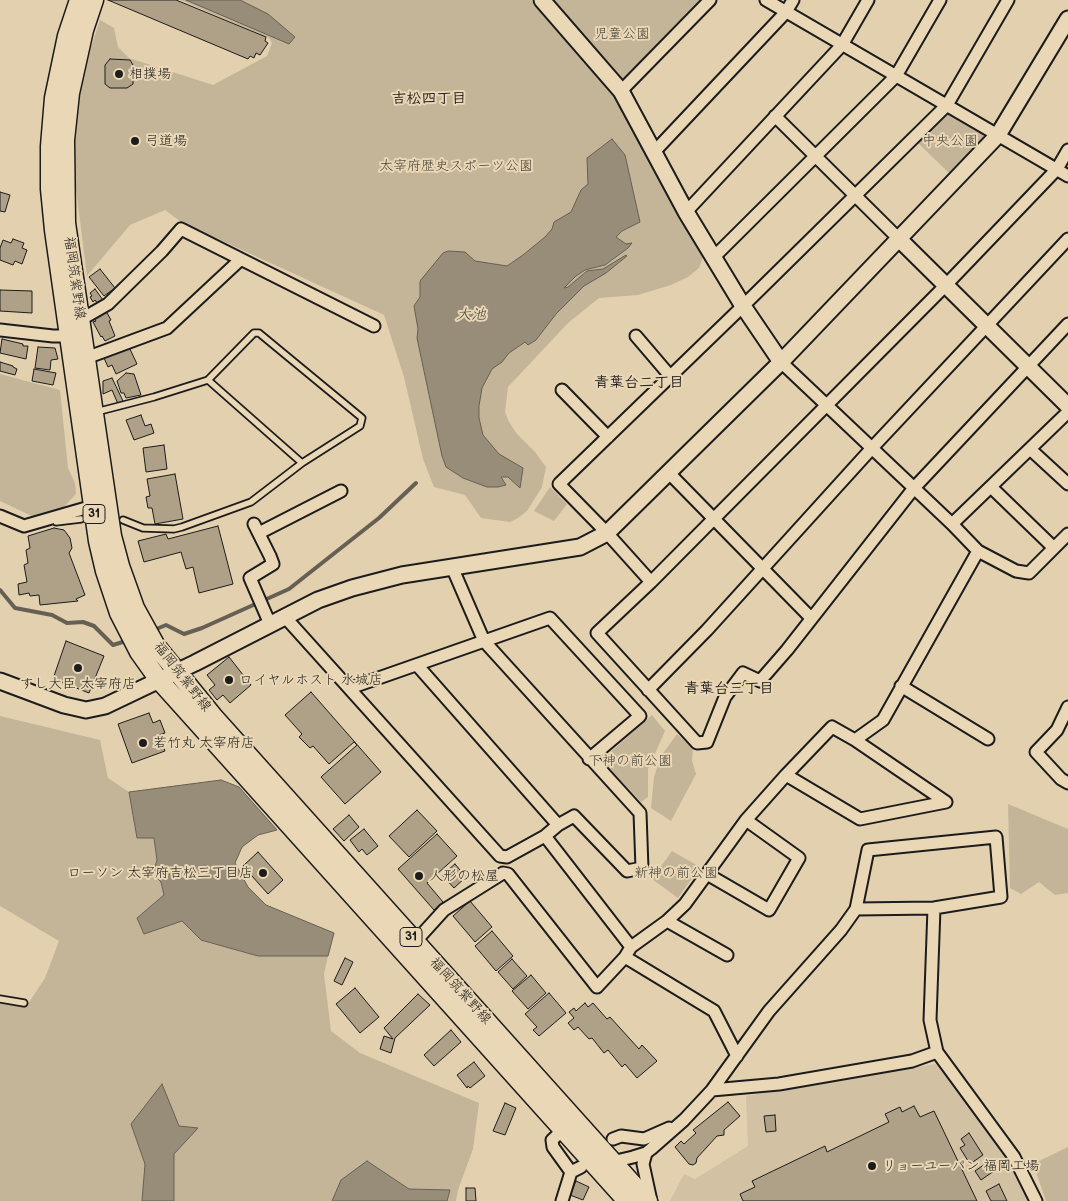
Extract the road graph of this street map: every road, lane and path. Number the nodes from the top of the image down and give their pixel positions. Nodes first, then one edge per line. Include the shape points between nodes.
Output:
1 (79, 0) edge
2 (94, 0) edge
3 (542, 0) edge
4 (710, 0) edge
5 (766, 0) edge
6 (793, 0) edge
7 (868, 0) edge
8 (940, 0) edge
9 (1008, 0) edge
10 (786, 12) junction
11 (1068, 19) edge
12 (842, 45) junction
13 (896, 76) junction
14 (621, 91) junction
15 (947, 105) junction
16 (775, 116) junction
17 (998, 135) junction
18 (1068, 150) edge
19 (654, 152) junction
20 (816, 157) junction
21 (1056, 169) junction
22 (1068, 176) edge
23 (855, 195) junction
24 (686, 212) junction
25 (899, 239) junction
26 (1068, 239) edge
27 (713, 258) junction
28 (241, 259) junction
29 (946, 286) junction
30 (743, 306) junction
31 (79, 318) junction
32 (1068, 324) edge
33 (374, 326) dead end
34 (986, 326) junction
35 (0, 330) edge
36 (76, 336) junction
37 (636, 336) dead end
38 (86, 358) junction
39 (781, 362) junction
40 (1028, 366) junction
41 (671, 376) junction
42 (208, 380) junction
43 (562, 390) dead end
44 (827, 406) junction
45 (1068, 406) edge
46 (1068, 412) edge
47 (94, 413) junction
48 (608, 437) junction
49 (872, 448) junction
50 (1030, 449) junction
51 (302, 463) junction
52 (669, 473) junction
53 (1068, 484) edge
54 (990, 487) junction
55 (914, 488) junction
56 (341, 491) dead end
57 (93, 506) junction
58 (0, 516) edge
59 (81, 518) dead end
60 (123, 520) dead end
61 (714, 520) junction
62 (952, 524) junction
63 (24, 526) junction
64 (607, 533) junction
65 (1068, 534) edge
66 (1054, 548) junction
67 (978, 551) junction
68 (452, 567) junction
69 (763, 570) junction
70 (651, 582) junction
71 (286, 617) junction
72 (811, 618) junction
73 (270, 624) junction
74 (484, 641) junction
75 (417, 664) junction
76 (176, 672) junction
77 (159, 680) junction
78 (0, 681) edge
79 (901, 686) junction
80 (350, 688) junction
81 (648, 690) junction
82 (1068, 707) edge
83 (988, 739) dead end
84 (855, 740) junction
85 (589, 759) junction
86 (786, 775) junction
87 (1066, 778) edge
88 (746, 820) junction
89 (558, 825) junction
90 (545, 836) junction
91 (708, 874) junction
92 (934, 908) junction
93 (856, 909) junction
94 (667, 921) junction
95 (416, 942) junction
96 (628, 952) junction
97 (728, 955) dead end
98 (0, 999) edge
99 (24, 1003) dead end
100 (937, 1052) junction
101 (737, 1056) junction
102 (712, 1090) junction
103 (684, 1120) junction
104 (562, 1130) junction
105 (613, 1139) dead end
106 (646, 1153) junction
107 (612, 1162) junction
108 (562, 1201) edge
109 (627, 1201) edge
110 (650, 1201) edge
111 (1036, 1201) edge

1 - 36 main road, 福岡筑紫野線 / 31 via 67,36 54,98 50,146 54,230
2 - 31 main road, 福岡筑紫野線 / 31 via 70,93 65,140 66,223
3 - 14 street
4 - 14 street
5 - 10 street
6 - 10 street
7 - 12 street
8 - 13 street
9 - 15 street
10 - 12 street
10 - 19 street
11 - 17 street
12 - 13 street
12 - 16 street
13 - 15 street
13 - 20 street
14 - 19 street
15 - 17 street
15 - 23 street
16 - 20 street
16 - 24 street
17 - 21 street
17 - 25 street
18 - 21 street
19 - 24 street
20 - 23 street
20 - 27 street
21 - 22 street
21 - 29 street
23 - 25 street
23 - 30 street
24 - 27 street
25 - 29 street
25 - 39 street
26 - 34 street
27 - 30 street
28 - 31 street via 181,229 108,304
28 - 33 street
28 - 38 street via 167,328
29 - 34 street
29 - 44 street
30 - 39 street
30 - 41 street
31 - 36 main road, 福岡筑紫野線 / 31
32 - 40 street
34 - 40 street
34 - 49 street
35 - 36 street
36 - 38 main road, 福岡筑紫野線 / 31
36 - 57 main road, 福岡筑紫野線 / 31
37 - 41 street
38 - 47 main road, 福岡筑紫野線 / 31
39 - 44 street
39 - 52 street
40 - 45 street
40 - 55 street
41 - 48 street
42 - 47 lane
42 - 51 lane
42 - 51 lane via 254,333 362,418 360,426
43 - 48 street
44 - 49 street
44 - 61 street
46 - 50 street
47 - 76 main road, 福岡筑紫野線 / 31 via 112,536 120,566 135,608 156,646
48 - 64 street via 559,484
49 - 55 street
49 - 69 street
50 - 53 street
50 - 54 street
51 - 60 lane via 251,502 182,528 143,528
52 - 61 street
52 - 64 street
54 - 62 street
54 - 66 street
55 - 62 street
55 - 72 street
56 - 73 street via 256,528 272,564 250,578
57 - 63 street
57 - 77 main road, 福岡筑紫野線 / 31 via 103,564 119,613
58 - 63 street
59 - 63 lane
61 - 69 street
61 - 70 street
62 - 67 street
64 - 68 street via 580,547
64 - 70 street
65 - 66 street
66 - 67 street via 1029,573 1016,571
67 - 79 street
68 - 71 street via 352,588 318,600
68 - 74 street
69 - 72 street
69 - 81 street
70 - 81 street via 596,633
71 - 73 street
71 - 80 street
72 - 81 street via 760,681 743,673 725,697 707,742 697,743
73 - 76 street
74 - 75 street
74 - 85 street
74 - 85 street via 550,618 640,716
75 - 80 street
75 - 89 street
76 - 77 street
76 - 95 main road, 福岡筑紫野線 / 31
77 - 78 street via 105,706 86,710
77 - 104 main road, 福岡筑紫野線 / 31
79 - 83 street
79 - 84 street via 883,720
80 - 90 street via 500,856 507,858
82 - 87 street via 1057,730 1036,752
84 - 86 street via 832,727
84 - 86 street via 946,802 860,819
85 - 89 street via 640,813 642,868 627,871 574,816
86 - 88 street
88 - 91 street
88 - 91 street via 799,858 769,910
89 - 90 street
90 - 96 street
91 - 94 street via 686,904
92 - 93 street
92 - 93 street via 1001,897 996,837 868,850
92 - 100 street via 930,1020
93 - 101 street via 769,1012
94 - 96 street
94 - 97 street
95 - 96 street via 444,910 508,874 597,987
95 - 107 main road, 福岡筑紫野線 / 31
96 - 101 street via 714,1011
98 - 99 lane
100 - 102 street via 912,1061 779,1084
100 - 111 street via 1014,1157
101 - 102 street
102 - 103 street
103 - 105 street via 644,1140 622,1136
103 - 106 street
104 - 108 street via 552,1140 553,1146 576,1170
104 - 109 main road, 福岡筑紫野線 / 31
106 - 107 street
106 - 110 street via 643,1164
107 - 110 main road, 福岡筑紫野線 / 31

